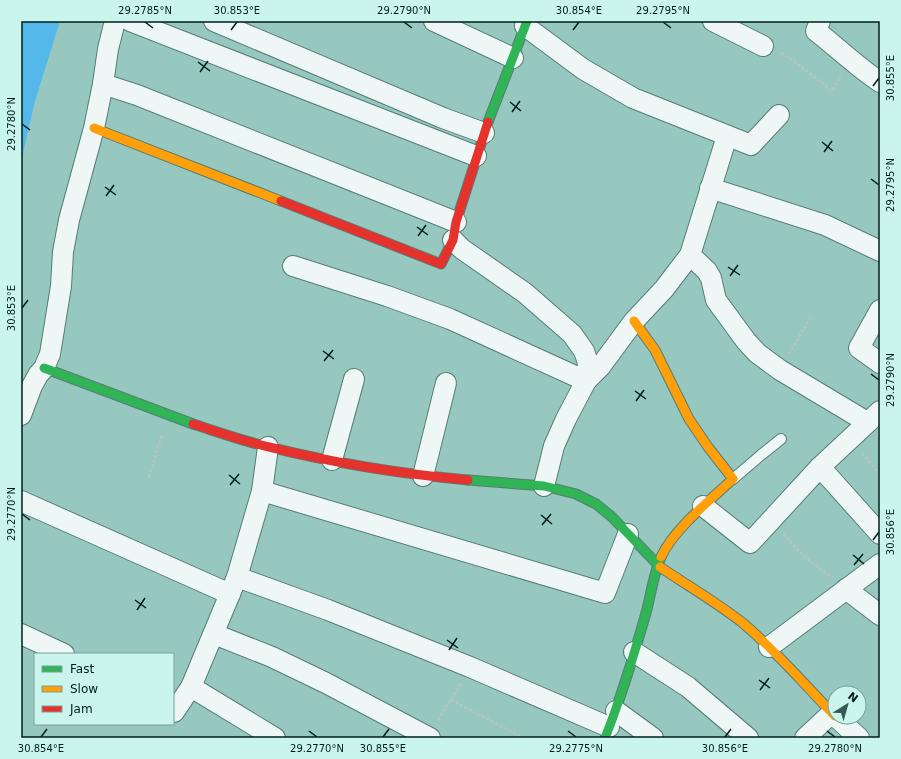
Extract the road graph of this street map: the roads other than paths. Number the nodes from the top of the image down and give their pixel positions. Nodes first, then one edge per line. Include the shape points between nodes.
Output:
1 (115, 21) edge
2 (130, 21) edge
3 (214, 21) edge
4 (434, 21) edge
5 (713, 21) edge
6 (820, 21) edge
7 (526, 24) edge
8 (764, 46) road end
9 (513, 58) junction
10 (880, 82) edge
11 (103, 84) junction
12 (779, 115) dead end
13 (94, 128) junction
14 (484, 133) junction
15 (727, 136) junction
16 (476, 156) junction
17 (710, 188) junction
18 (454, 231) junction
19 (880, 251) edge
20 (690, 255) junction
21 (293, 266) dead end
22 (880, 310) edge
23 (634, 321) junction
24 (880, 363) edge
25 (44, 368) junction
26 (354, 379) dead end
27 (586, 381) junction
28 (446, 383) dead end
29 (21, 415) edge
30 (874, 416) edge
31 (781, 439) dead end
32 (268, 447) junction
33 (332, 460) junction
34 (820, 467) junction
35 (423, 476) junction
36 (733, 479) junction
37 (544, 486) junction
38 (262, 491) junction
39 (21, 501) edge
40 (703, 506) junction
41 (628, 534) junction
42 (880, 534) edge
43 (880, 564) edge
44 (657, 565) junction
45 (234, 586) junction
46 (846, 589) junction
47 (880, 615) edge
48 (21, 634) edge
49 (214, 634) junction
50 (769, 647) junction
51 (634, 652) junction
52 (62, 653) edge
53 (191, 687) junction
54 (827, 708) edge
55 (174, 712) edge
56 (827, 721) edge
57 (610, 725) edge
58 (845, 725) edge
59 (429, 737) edge
60 (275, 738) edge
61 (653, 738) edge
62 (748, 738) edge
63 (805, 738) edge
64 (859, 738) edge

1 - 11 street
2 - 16 street
3 - 14 street
4 - 9 street
5 - 8 street
6 - 10 street via 816,31
7 - 9 street
7 - 15 street via 583,69 633,98
9 - 14 street
11 - 13 street
11 - 18 street via 144,98
12 - 15 street via 751,145
13 - 18 street via 441,264
13 - 25 street via 69,220 52,344
14 - 16 street
15 - 17 street
16 - 18 street
17 - 19 street via 825,225
17 - 20 street
18 - 27 street via 462,249 525,293 572,334 588,362
20 - 23 street via 664,289
20 - 30 street via 707,271 716,300 757,353 780,370
21 - 27 street via 450,319
22 - 24 street via 859,348
23 - 27 street via 600,367
23 - 36 street via 656,350 688,419
25 - 29 street via 32,386
25 - 32 street via 167,415
26 - 33 street
27 - 37 street via 554,446
28 - 35 street
30 - 34 street
31 - 36 lane
32 - 33 street
32 - 38 street
33 - 35 street
34 - 40 street via 750,542
34 - 42 street
35 - 37 street
36 - 40 street
37 - 41 street via 576,494 596,504
38 - 41 street via 605,593
38 - 45 street
39 - 45 street
40 - 44 street via 665,547
41 - 44 street
43 - 46 street
44 - 50 street via 721,606
44 - 51 street
45 - 49 street
45 - 57 street via 328,610
46 - 47 street
46 - 50 street
48 - 52 street
49 - 53 street
49 - 59 street via 279,660
50 - 54 street
51 - 57 street
51 - 62 street via 688,687
53 - 55 street
53 - 60 street
56 - 63 street
57 - 61 street
58 - 64 street

